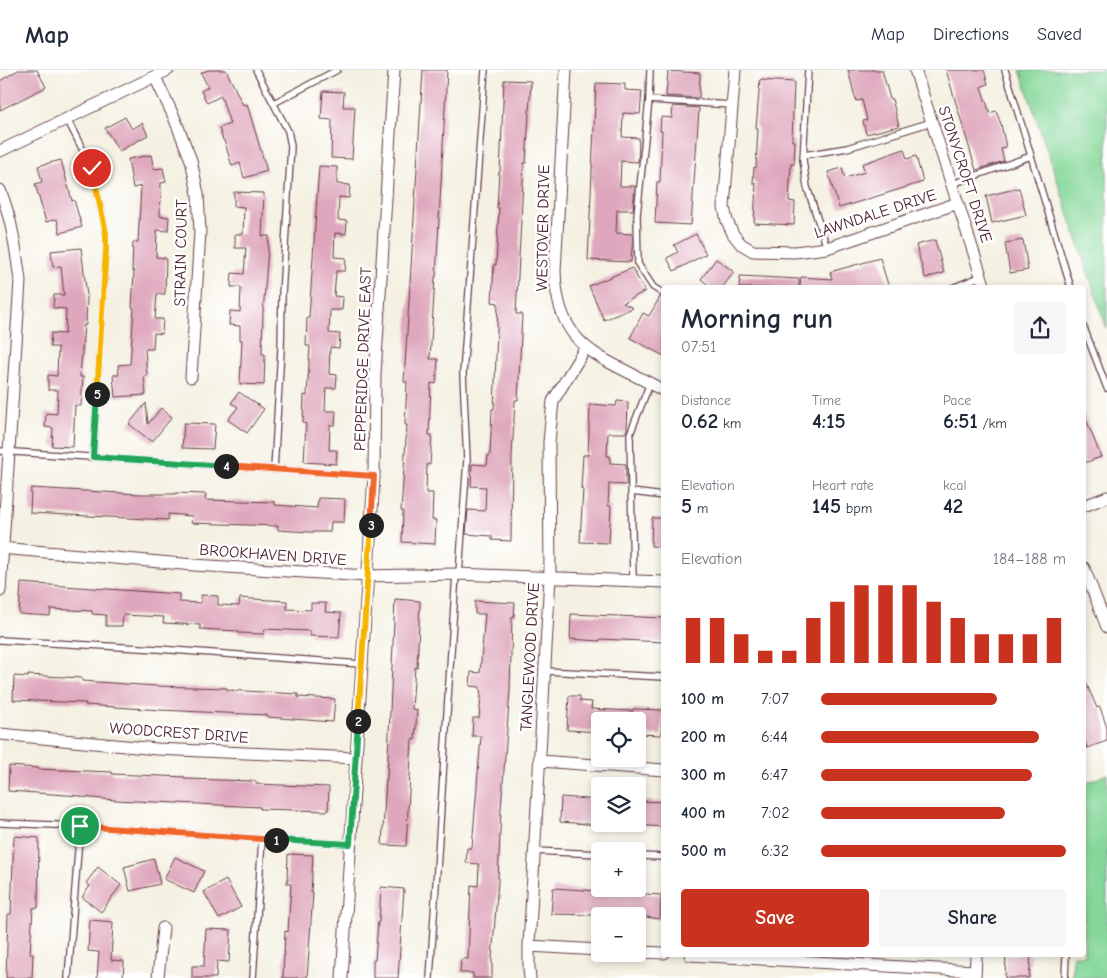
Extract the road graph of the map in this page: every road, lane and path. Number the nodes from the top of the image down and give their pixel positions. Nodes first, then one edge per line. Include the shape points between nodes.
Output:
1 (168, 70) edge
2 (256, 70) edge
3 (337, 70) edge
4 (394, 70) edge
5 (485, 70) edge
6 (566, 70) edge
7 (650, 70) edge
8 (735, 70) edge
9 (808, 70) edge
10 (915, 70) edge
11 (1005, 70) edge
12 (155, 77) junction
13 (649, 100) junction
14 (274, 103) junction
15 (732, 105) junction
16 (67, 119) junction
17 (932, 122) junction
18 (0, 151) edge
19 (804, 155) junction
20 (1031, 156) junction
21 (952, 184) junction
22 (0, 190) edge
23 (958, 203) junction
24 (827, 248) junction
25 (982, 276) junction
26 (960, 285) edge
27 (984, 285) edge
28 (1070, 285) edge
29 (661, 292) edge
30 (1086, 333) edge
31 (586, 347) junction
32 (191, 377) dead end
33 (650, 383) junction
34 (1107, 388) edge
35 (661, 389) edge
36 (4, 452) edge
37 (93, 457) junction
38 (274, 470) junction
39 (374, 476) junction
40 (632, 492) junction
41 (661, 496) edge
42 (1107, 497) edge
43 (1086, 505) edge
44 (1, 548) edge
45 (1086, 573) edge
46 (457, 574) junction
47 (367, 576) junction
48 (550, 577) junction
49 (633, 580) junction
50 (661, 582) edge
51 (0, 591) edge
52 (1107, 627) edge
53 (0, 640) edge
54 (361, 664) junction
55 (545, 671) junction
56 (661, 676) edge
57 (0, 734) edge
58 (356, 758) junction
59 (540, 762) junction
60 (661, 770) edge
61 (0, 823) edge
62 (80, 826) junction
63 (262, 839) junction
64 (350, 844) junction
65 (534, 851) junction
66 (591, 854) edge
67 (646, 856) edge
68 (661, 857) edge
69 (163, 928) dead end
70 (529, 946) junction
71 (591, 949) edge
72 (646, 953) edge
73 (661, 954) edge
74 (718, 957) edge
75 (976, 957) edge
76 (1066, 957) edge
77 (975, 975) edge
78 (68, 978) edge
79 (158, 978) edge
80 (253, 978) edge
81 (342, 978) edge
82 (430, 978) edge
83 (530, 978) edge
84 (1065, 978) edge

1 - 12 street
2 - 14 lane
3 - 14 lane
4 - 39 street, PEPPERIDGE DRIVE EAST via 375,374
5 - 46 lane via 463,374 467,460
6 - 31 street, WESTOVER DRIVE via 555,286 560,312
7 - 13 lane
8 - 15 street, LAWNDALE DRIVE
9 - 19 lane
10 - 17 street, STONYCROFT DRIVE
11 - 20 lane
12 - 16 street
12 - 32 street, STRAIN COURT via 191,160 198,194 200,232
13 - 15 lane
13 - 29 lane via 638,215 638,264 653,288
14 - 38 lane via 288,131 291,146
15 - 24 street, LAWNDALE DRIVE via 724,207 732,234 753,250 795,252
16 - 18 street
16 - 37 lane via 92,168 106,233
17 - 19 lane via 847,148
17 - 21 street, STONYCROFT DRIVE
19 - 24 lane via 807,187
20 - 21 lane
20 - 28 lane
21 - 23 street, STONYCROFT DRIVE
22 - 36 street via 9,215 20,280
23 - 24 street, LAWNDALE DRIVE
23 - 25 street, STONYCROFT DRIVE
25 - 26 lane
25 - 27 street, STONYCROFT DRIVE
30 - 34 lane
31 - 33 street, WESTOVER DRIVE via 593,354
31 - 48 street, TANGLEWOOD DRIVE via 553,402 549,442
33 - 35 street, WESTOVER DRIVE
33 - 40 lane via 630,434
36 - 37 lane
36 - 44 street
37 - 38 lane
38 - 39 lane
39 - 47 street, PEPPERIDGE DRIVE EAST
40 - 41 lane
40 - 49 lane
42 - 43 street
44 - 47 street, BROOKHAVEN DRIVE
44 - 51 street
45 - 52 street
46 - 47 street, BROOKHAVEN DRIVE
46 - 48 street, BROOKHAVEN DRIVE
46 - 82 lane
47 - 54 street, PEPPERIDGE DRIVE EAST
48 - 49 street, BROOKHAVEN DRIVE
48 - 55 street, TANGLEWOOD DRIVE
49 - 50 street, BROOKHAVEN DRIVE
53 - 54 lane
54 - 58 street, PEPPERIDGE DRIVE EAST
55 - 56 lane
55 - 59 street, TANGLEWOOD DRIVE
57 - 58 street, WOODCREST DRIVE via 157,749
58 - 64 street, PEPPERIDGE DRIVE EAST
59 - 60 street
59 - 65 street, TANGLEWOOD DRIVE
61 - 62 lane
62 - 63 lane
62 - 78 lane
63 - 64 lane
63 - 80 lane
64 - 81 street, PEPPERIDGE DRIVE EAST
65 - 66 lane
65 - 70 street, TANGLEWOOD DRIVE
67 - 68 lane
69 - 79 street
70 - 71 street
70 - 83 street, TANGLEWOOD DRIVE
72 - 73 street
74 - 77 street
75 - 77 street
76 - 84 lane

